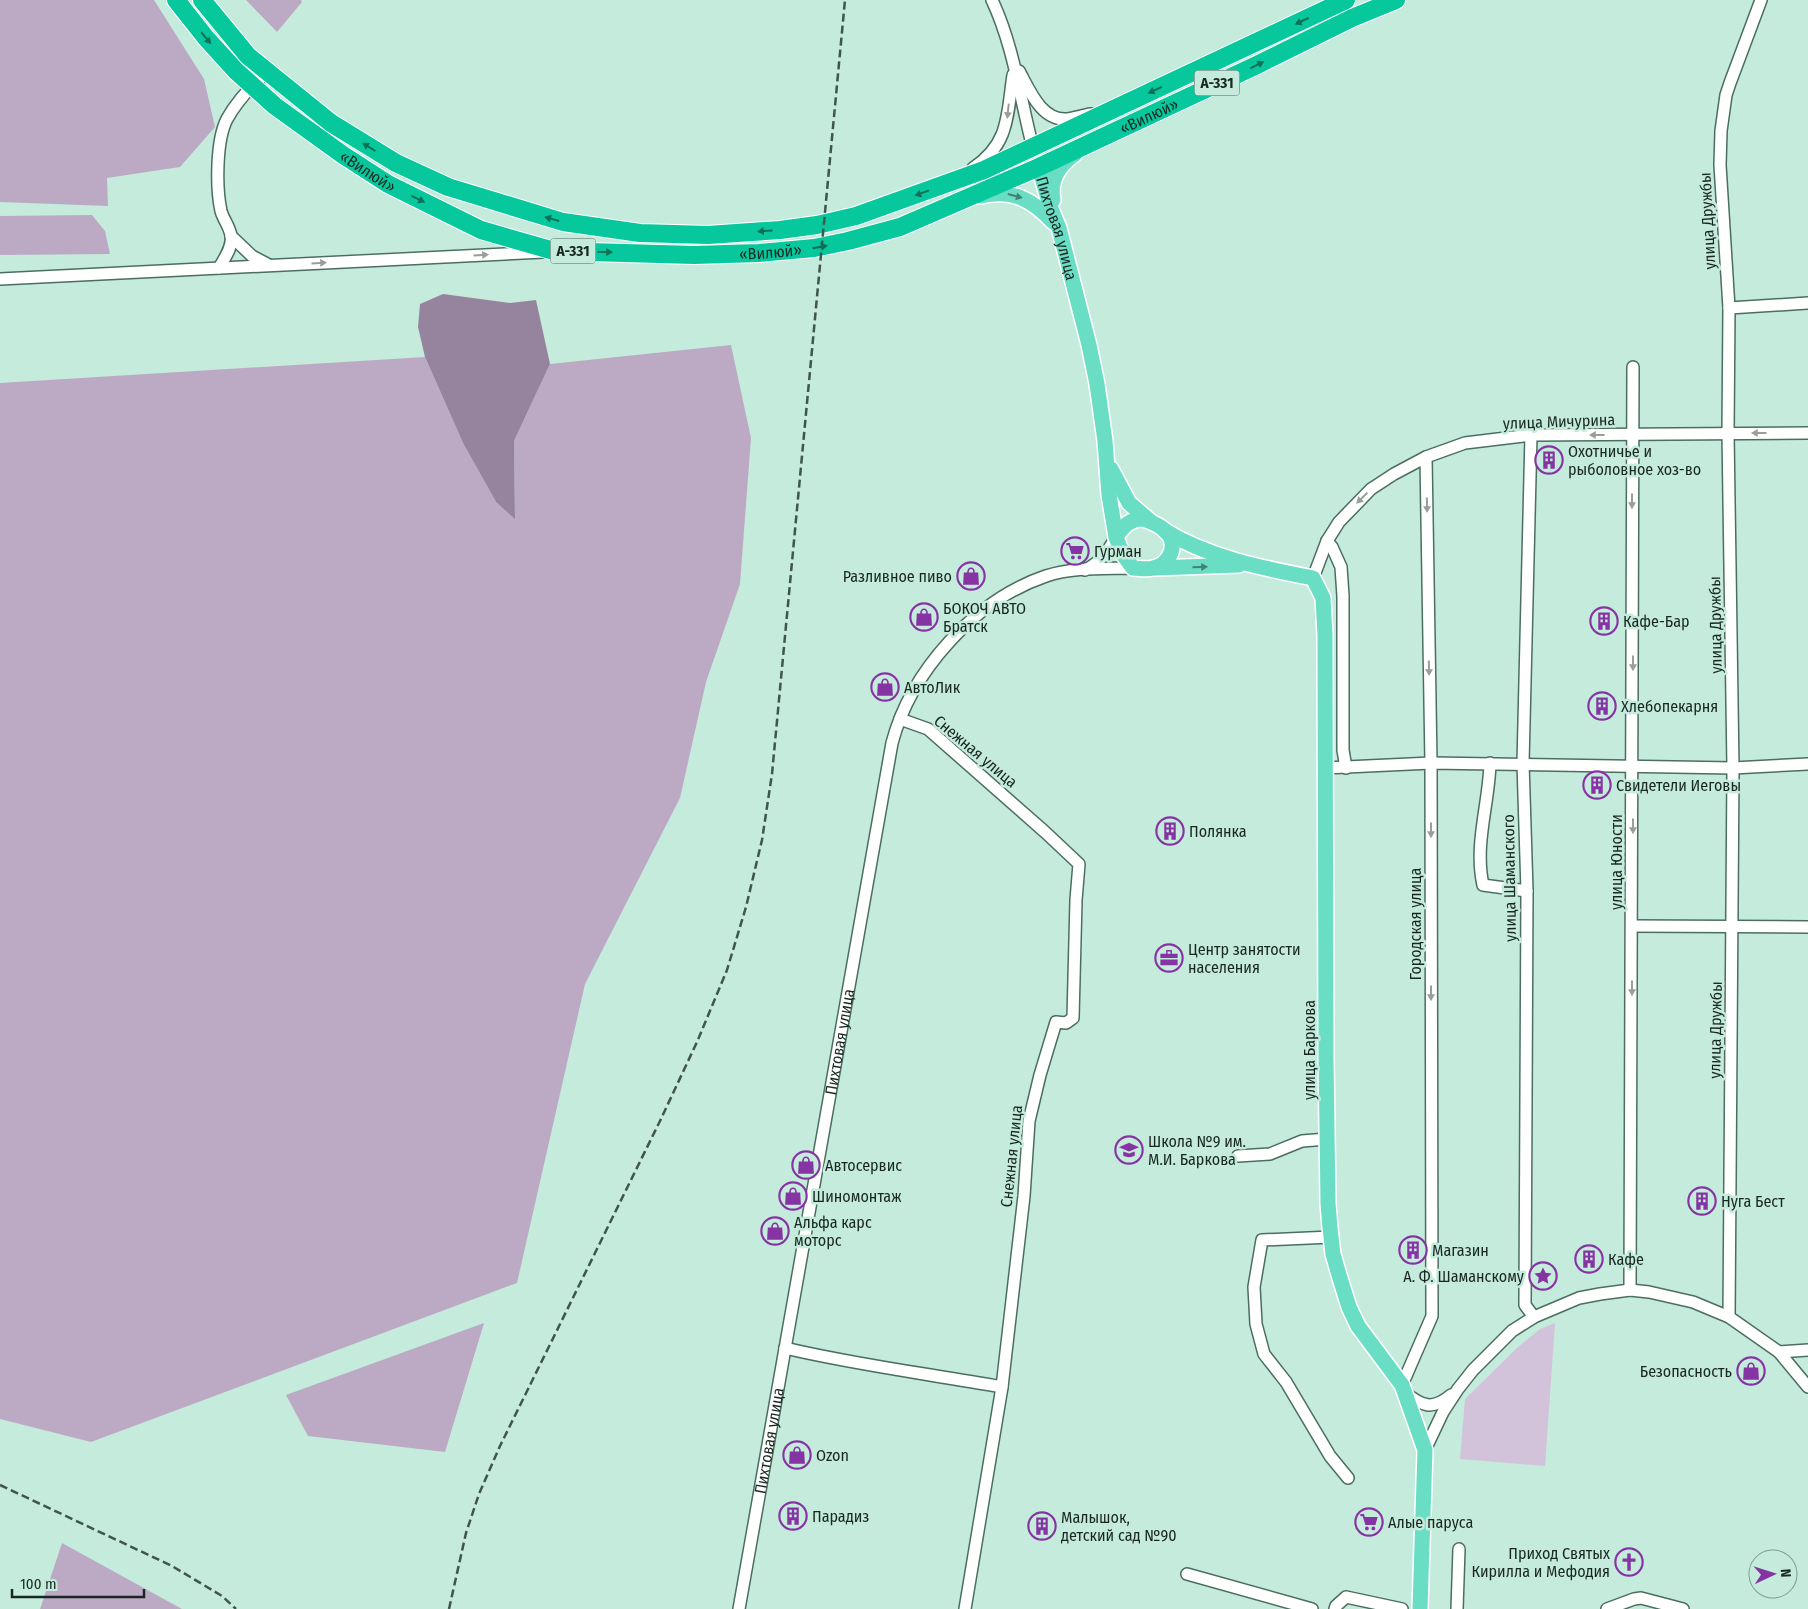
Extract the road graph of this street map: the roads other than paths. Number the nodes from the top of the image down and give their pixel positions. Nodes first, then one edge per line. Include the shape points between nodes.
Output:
1 (176, 0) edge
2 (202, 0) edge
3 (992, 0) edge
4 (1346, 0) edge
5 (1396, 0) edge
6 (1761, 0) edge
7 (1014, 63) junction
8 (267, 72) junction
9 (252, 85) junction
10 (1116, 108) junction
11 (1092, 141) junction
12 (1032, 148) junction
13 (1038, 167) junction
14 (954, 181) junction
15 (967, 199) junction
16 (1059, 228) junction
17 (231, 236) junction
18 (554, 251) junction
19 (270, 265) junction
20 (219, 268) junction
21 (0, 279) edge
22 (1808, 303) edge
23 (1729, 308) junction
24 (1633, 367) dead end
25 (1728, 433) junction
26 (1808, 433) edge
27 (1531, 435) junction
28 (1632, 435) junction
29 (1426, 457) junction
30 (1107, 461) junction
31 (1150, 521) junction
32 (1165, 531) junction
33 (1116, 537) junction
34 (1327, 541) junction
35 (1246, 564) junction
36 (1133, 568) junction
37 (1154, 568) junction
38 (1084, 570) junction
39 (1313, 578) junction
40 (900, 719) junction
41 (1431, 763) junction
42 (1490, 763) junction
43 (1523, 764) junction
44 (1808, 764) edge
45 (1633, 766) junction
46 (1325, 768) junction
47 (1346, 768) junction
48 (1733, 768) junction
49 (1527, 891) junction
50 (1632, 926) junction
51 (1732, 926) junction
52 (1808, 927) edge
53 (1327, 1139) junction
54 (1238, 1156) dead end
55 (1331, 1237) junction
56 (1630, 1290) junction
57 (1534, 1317) junction
58 (1729, 1317) junction
59 (784, 1348) junction
60 (1808, 1350) edge
61 (1779, 1352) junction
62 (1002, 1387) junction
63 (1808, 1387) edge
64 (1403, 1389) junction
65 (1458, 1389) junction
66 (1425, 1450) junction
67 (1348, 1478) dead end
68 (1459, 1549) dead end
69 (1187, 1574) dead end
70 (1614, 1608) edge
71 (739, 1609) edge
72 (965, 1609) edge
73 (1312, 1609) edge
74 (1335, 1609) edge
75 (1402, 1609) edge
76 (1420, 1609) edge
77 (1457, 1609) edge
78 (1683, 1609) edge

1 -> 9 highway, «Вилюй» / А-331 via 206,38
2 - 8 highway, «Вилюй» / А-331 via 248,56
3 - 7 street, Пихтовая улица
4 -> 10 highway, «Вилюй» / А-331
11 -> 5 highway, «Вилюй» / А-331
6 - 23 street, улица Дружбы via 1726,95 1721,131
7 - 10 street via 1046,113 1067,119
7 - 12 street, Пихтовая улица
7 -> 14 street via 1007,119 998,145 982,162
8 - 9 street
14 -> 8 highway, «Вилюй» / А-331 via 856,216 780,230 708,235 640,234 563,222 448,187 396,164 331,123
9 - 17 street via 227,120 220,144 221,212
9 -> 18 highway, «Вилюй» / А-331 via 283,112 388,184 481,230
10 - 12 highway, «Вилюй» / А-331
11 - 13 highway, «Вилюй» / А-331
11 - 16 main road via 1057,171 1052,195
12 - 13 highway, Пихтовая улица
12 - 14 highway, «Вилюй» / А-331
13 - 15 highway, «Вилюй» / А-331
13 - 16 main road, Пихтовая улица
15 -> 16 main road via 999,194 1017,196 1041,210
18 -> 15 highway, «Вилюй» / А-331 via 694,255 814,248 900,227
16 - 30 main road, Пихтовая улица via 1089,345
17 - 19 street via 252,256
17 - 20 street via 229,249
19 -> 18 street
19 - 20 street
20 - 21 street
22 - 23 street
23 - 25 street, улица Дружбы
24 - 28 street, улица Юности
26 -> 25 street, улица Мичурина
25 - 28 street, улица Мичурина
25 - 48 street, улица Дружбы
28 -> 27 street, улица Мичурина
27 - 29 street, улица Мичурина via 1465,444
27 - 43 street, улица Шаманского
28 -> 45 street, улица Юности
29 -> 34 street, улица Мичурина via 1372,489 1339,522
29 -> 41 street, Городская улица
30 - 31 main road, Пихтовая улица via 1130,503
30 - 33 main road, Пихтовая улица
31 - 32 main road
31 - 33 main road via 1130,521
32 - 35 main road via 1187,543
32 - 37 main road via 1172,541 1171,553 1166,561
33 - 36 main road
33 - 38 street, Пихтовая улица via 1105,555
34 - 39 street, улица Мичурина
34 - 47 street via 1341,566 1343,750
37 -> 35 main road
35 - 39 main road
36 - 37 main road
36 - 38 street, Пихтовая улица
38 - 40 street, Пихтовая улица via 1054,574 1022,585 977,616 934,660
39 - 46 main road, улица Баркова via 1323,598 1325,612
40 - 59 street, Пихтовая улица via 892,743
40 - 62 street, Снежная улица via 928,729 1079,864 1073,1018 1066,1023 1056,1022 1029,1121 1024,1196
41 - 42 street
41 - 47 street
41 -> 64 street, Городская улица via 1432,1316
42 - 43 street
42 - 49 street via 1488,800 1481,832 1483,885
43 - 45 street
43 - 49 street, улица Шаманского
44 - 48 street
45 - 48 street
45 -> 50 street, улица Юности
46 - 47 street
46 - 53 main road, улица Баркова
48 - 51 street, улица Дружбы
49 - 57 street, улица Шаманского via 1525,1305
50 - 51 street
50 -> 56 street, улица Юности
51 - 52 street
51 - 58 street, улица Дружбы
53 - 54 street via 1302,1141 1270,1154
53 - 55 main road, улица Баркова
55 - 64 main road, улица Баркова via 1343,1290 1358,1326
55 - 67 street via 1262,1240 1254,1287 1256,1324 1264,1354 1286,1382 1330,1456
56 - 57 street via 1579,1298
56 - 58 street via 1693,1302
57 - 65 street via 1512,1331
58 - 61 street
59 - 62 street
59 - 71 street, Пихтовая улица
60 - 61 street
61 - 63 street
62 - 72 street, Снежная улица
64 - 65 street via 1418,1403 1427,1406 1442,1402
64 - 66 main road, улица Баркова
65 - 66 street
66 - 76 main road
68 - 77 street
69 - 73 street
70 - 78 street via 1641,1598
74 - 75 street via 1346,1597

